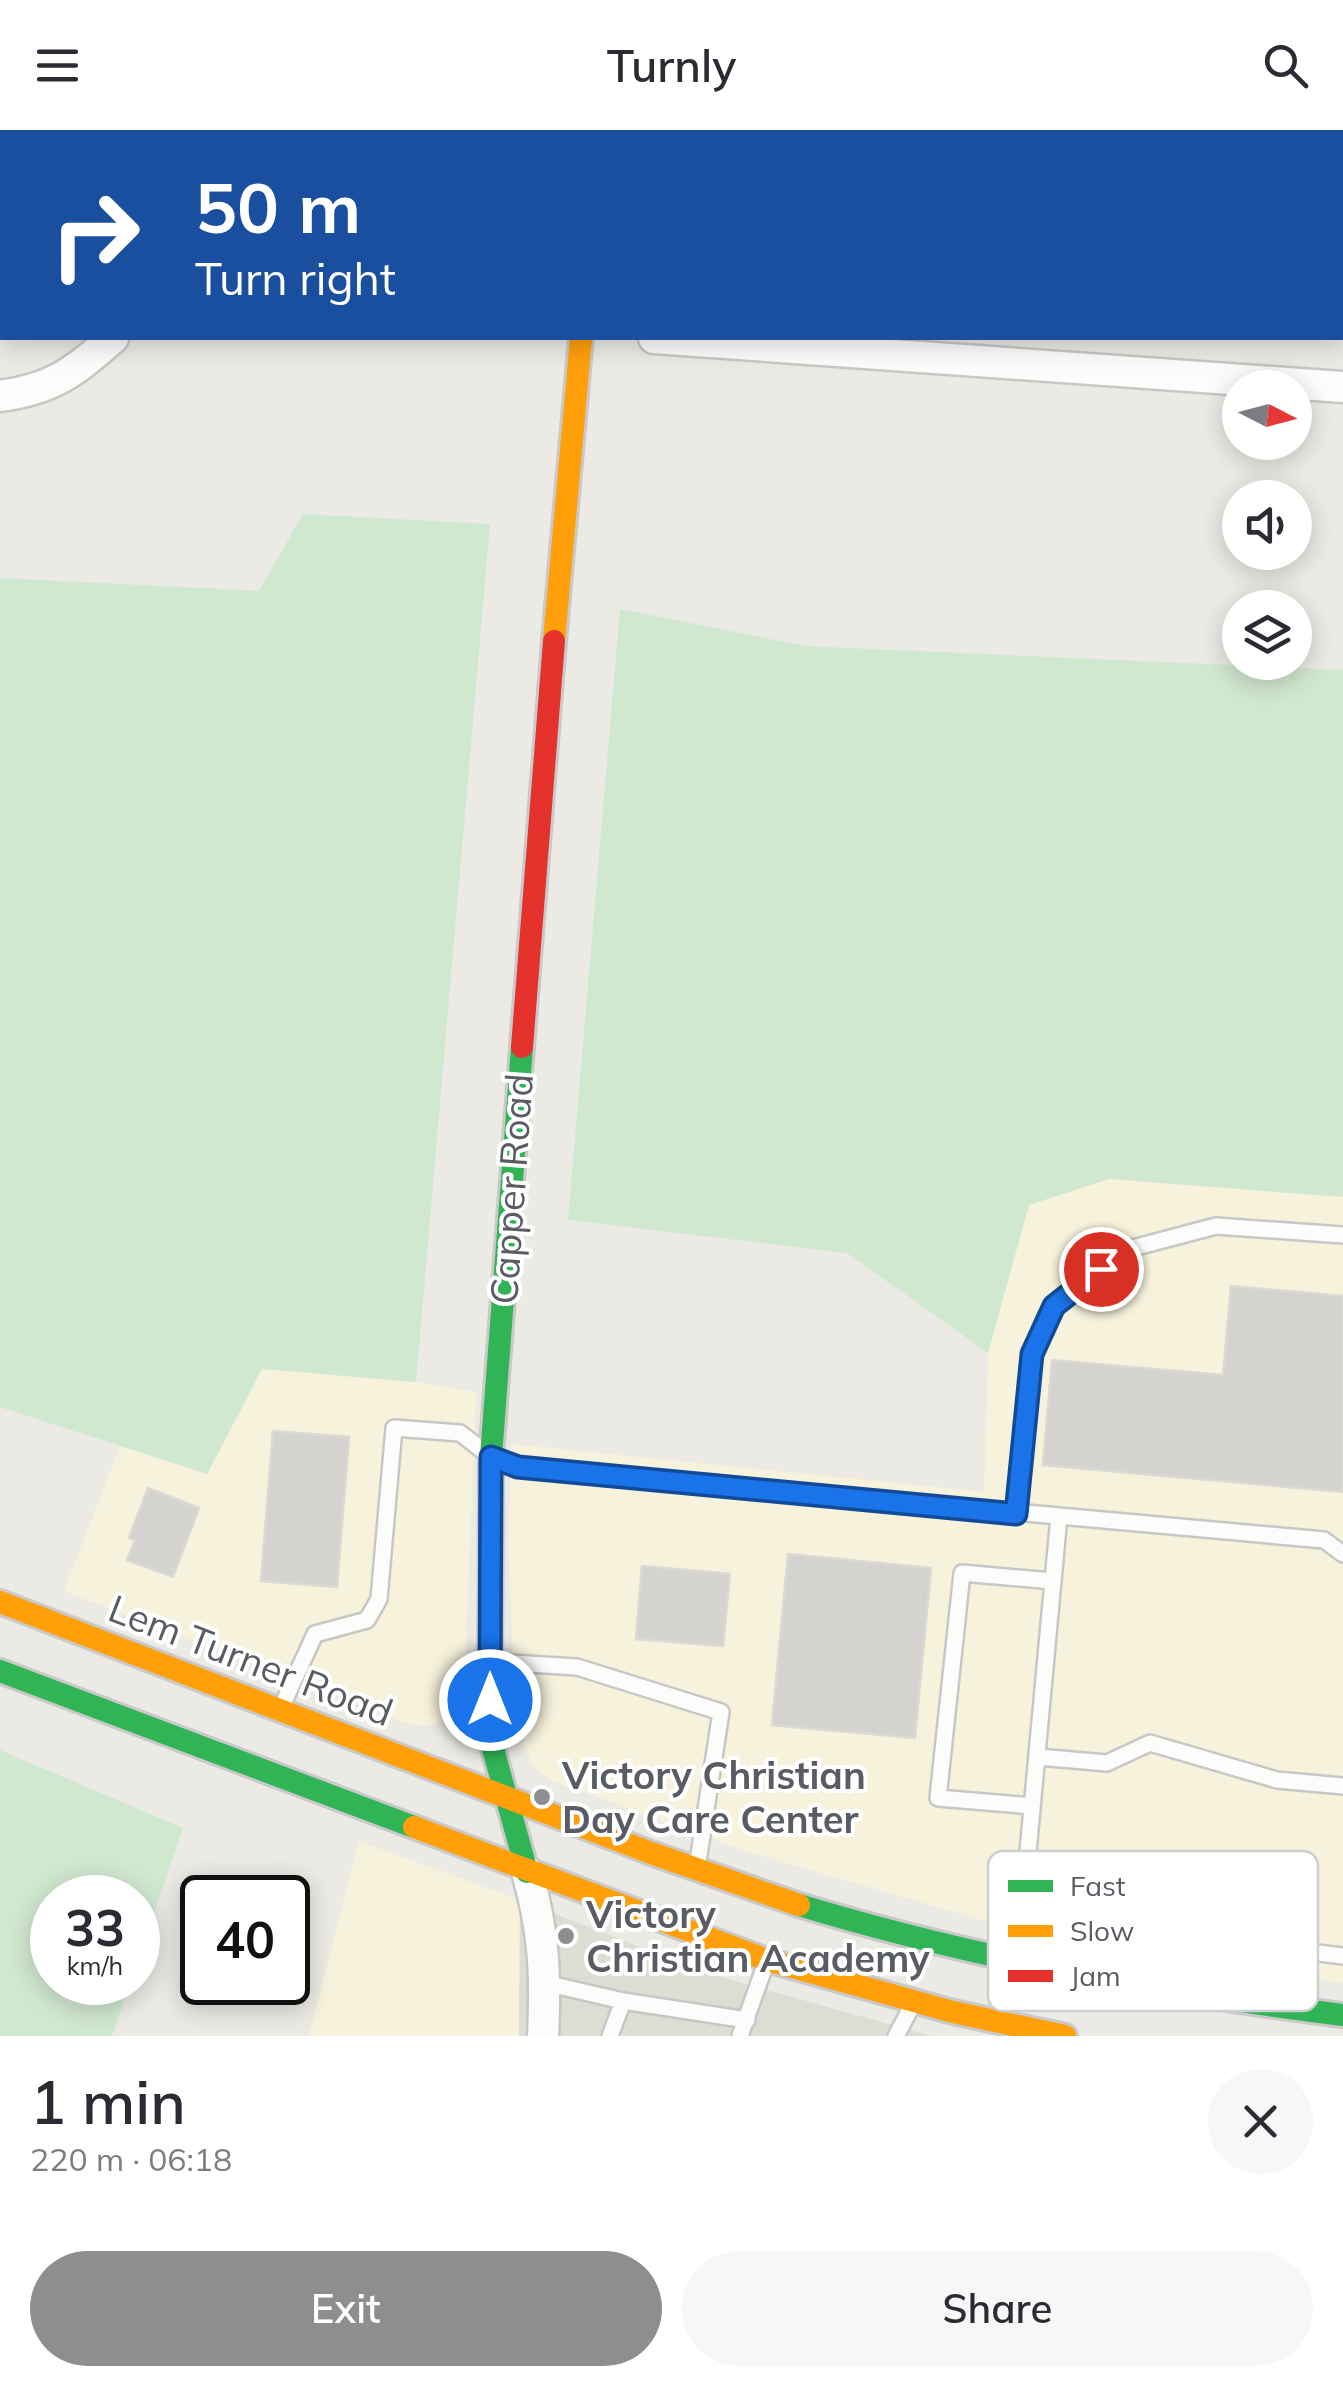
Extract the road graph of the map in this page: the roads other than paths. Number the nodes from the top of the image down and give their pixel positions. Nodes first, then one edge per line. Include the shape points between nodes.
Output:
1 (111, 340) edge
2 (581, 340) edge
3 (682, 340) edge
4 (1343, 387) edge
5 (0, 396) edge
6 (1343, 1234) edge
7 (491, 1457) junction
8 (1016, 1514) junction
9 (1059, 1516) junction
10 (1343, 1554) edge
11 (1052, 1581) junction
12 (0, 1602) edge
13 (490, 1662) junction
14 (0, 1671) edge
15 (280, 1709) junction
16 (1038, 1756) junction
17 (1343, 1786) edge
18 (507, 1798) junction
19 (1032, 1806) junction
20 (1028, 1851) edge
21 (697, 1868) junction
22 (527, 1872) junction
23 (1318, 1953) edge
24 (988, 1954) edge
25 (1343, 1956) edge
26 (767, 1960) junction
27 (545, 1983) junction
28 (623, 2001) junction
29 (914, 2001) junction
30 (1303, 2011) edge
31 (1343, 2016) edge
32 (743, 2028) edge
33 (544, 2036) edge
34 (610, 2036) edge
35 (896, 2036) edge
36 (1065, 2036) edge

1 - 5 street via 76,370 34,391
2 - 7 main road, Capper Road
3 - 4 street
6 - 8 lane via 1216,1226 1124,1250 1054,1306 1032,1354
7 - 8 lane via 518,1467
7 - 13 main road, Capper Road
7 - 15 lane via 460,1433 394,1428 380,1599 367,1620 316,1634
8 - 9 lane
9 - 10 lane via 1324,1540
9 - 11 lane
11 - 16 lane
11 - 19 lane via 962,1573 938,1798
12 - 15 main road, Lem Turner Road
13 - 18 main road, Capper Road via 490,1738
13 - 21 lane via 578,1667 722,1712
14 - 22 main road
15 - 18 main road, Lem Turner Road
16 - 17 lane via 1107,1763 1150,1743 1277,1780
16 - 19 lane
18 - 21 main road, Lem Turner Road
18 - 22 main road, Capper Road
19 - 20 lane
21 - 24 main road, Lem Turner Road via 790,1902
22 - 26 main road
22 - 27 street, Capper Road via 541,1922
23 - 25 lane
26 - 29 main road
26 - 32 lane
27 - 28 lane
27 - 33 street, Capper Road
28 - 32 lane
28 - 34 lane
29 - 35 lane
29 - 36 main road
30 - 31 main road, Lem Turner Road

